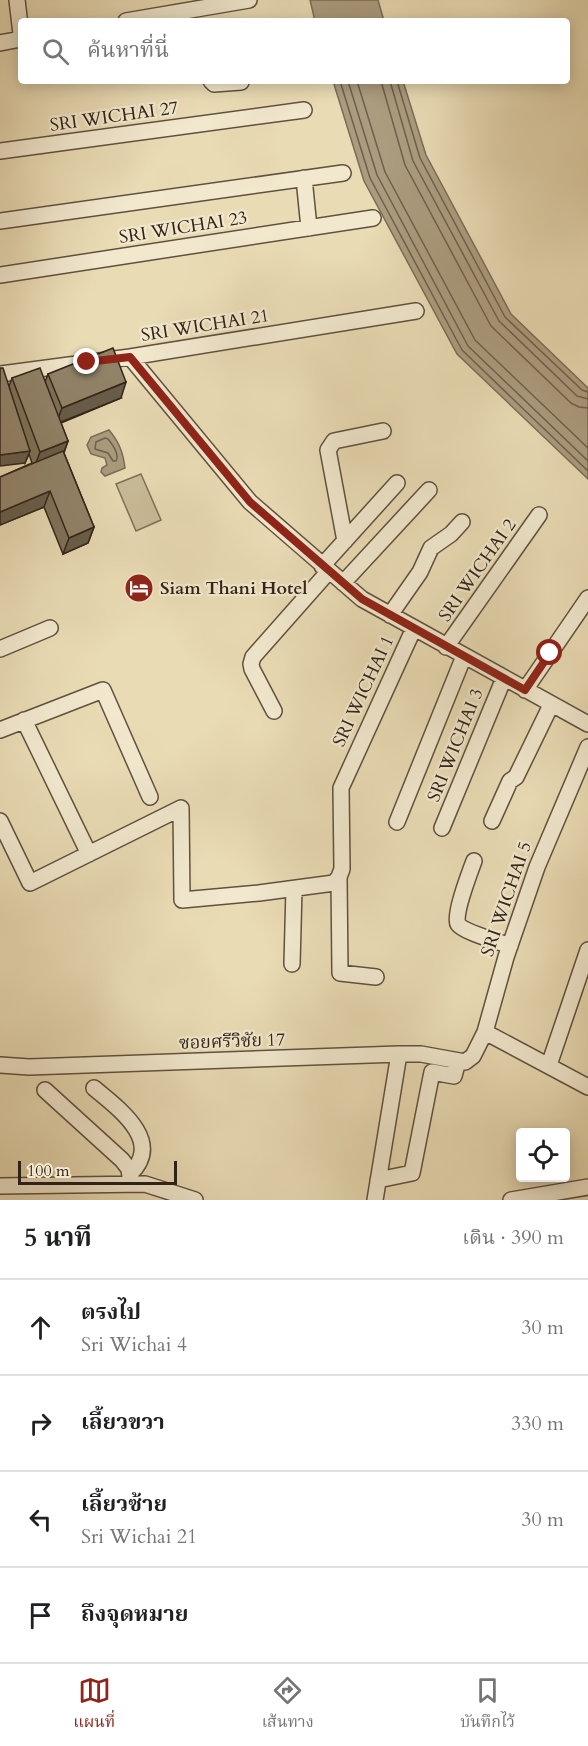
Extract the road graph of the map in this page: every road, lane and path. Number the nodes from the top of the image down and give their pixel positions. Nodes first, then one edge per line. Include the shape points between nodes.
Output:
1 (17, 0) edge
2 (249, 0) edge
3 (231, 1) edge
4 (159, 8) edge
5 (206, 14) edge
6 (19, 18) edge
7 (134, 18) edge
8 (18, 40) edge
9 (0, 43) edge
10 (304, 110) dead end
11 (0, 151) edge
12 (343, 173) dead end
13 (303, 178) junction
14 (373, 218) dead end
15 (0, 221) edge
16 (309, 228) junction
17 (0, 275) edge
18 (416, 311) dead end
19 (130, 357) junction
20 (0, 374) edge
21 (383, 431) dead end
22 (398, 483) dead end
23 (429, 490) dead end
24 (539, 515) dead end
25 (462, 522) dead end
26 (345, 541) junction
27 (326, 569) junction
28 (343, 583) junction
29 (588, 597) edge
30 (390, 615) junction
31 (50, 628) dead end
32 (414, 628) junction
33 (446, 647) junction
34 (0, 649) edge
35 (464, 656) junction
36 (504, 678) junction
37 (525, 690) junction
38 (551, 705) junction
39 (274, 711) dead end
40 (24, 720) junction
41 (588, 724) edge
42 (0, 730) edge
43 (588, 747) edge
44 (150, 797) dead end
45 (0, 821) edge
46 (492, 821) dead end
47 (397, 822) dead end
48 (442, 828) dead end
49 (89, 854) junction
50 (474, 861) dead end
51 (339, 877) junction
52 (294, 889) junction
53 (510, 946) junction
54 (588, 950) edge
55 (292, 964) dead end
56 (376, 977) dead end
57 (485, 1032) junction
58 (399, 1054) junction
59 (462, 1061) junction
60 (0, 1065) edge
61 (549, 1065) junction
62 (588, 1087) edge
63 (94, 1088) dead end
64 (45, 1090) dead end
65 (130, 1179) junction
66 (378, 1180) junction
67 (0, 1185) edge
68 (588, 1187) edge
69 (195, 1200) edge
70 (375, 1200) edge
71 (511, 1200) edge

1 - 6 street
2 - 3 street
3 - 5 street
4 - 5 street
4 - 7 street
8 - 9 street
10 - 11 street, SRI WICHAI 27
12 - 13 street
13 - 15 street
13 - 16 street
14 - 16 street, SRI WICHAI 23
16 - 17 street, SRI WICHAI 23
18 - 19 street, SRI WICHAI 21
19 - 20 street, SRI WICHAI 21
19 - 27 street via 250,502
21 - 26 street via 334,441 328,450
22 - 26 street
23 - 28 street
24 - 33 street, SRI WICHAI 2
25 - 30 street via 431,548 420,572
26 - 27 street
27 - 28 street
27 - 39 street via 253,657 252,669
28 - 30 street
29 - 37 street
30 - 32 street
31 - 34 street
32 - 33 street
32 - 51 street, SRI WICHAI 1 via 341,788
33 - 35 street
35 - 36 street
35 - 47 street
36 - 37 street
36 - 48 street, SRI WICHAI 3
37 - 38 street
38 - 41 street
38 - 46 street
40 - 42 street
40 - 44 street via 103,690
40 - 49 street
43 - 53 street, SRI WICHAI 5 via 548,838
45 - 49 street via 30,883
49 - 52 street via 181,808 182,900
50 - 53 street via 457,922
51 - 52 street via 334,883
51 - 56 street, SRI WICHAI 1 via 340,973
52 - 55 street
53 - 57 street, SRI WICHAI 5
54 - 61 street
57 - 59 street, SRI WICHAI 5 via 473,1056
57 - 61 street
58 - 59 street, ซอยศรีวิชัย 17
58 - 60 street, ซอยศรีวิชัย 17
58 - 66 street
59 - 66 street, SRI WICHAI 5 via 454,1076 432,1072 412,1173
61 - 62 street
63 - 65 street via 120,1110 139,1136 141,1162
64 - 65 street via 122,1160
65 - 67 street
65 - 69 street
66 - 70 street
68 - 71 street

